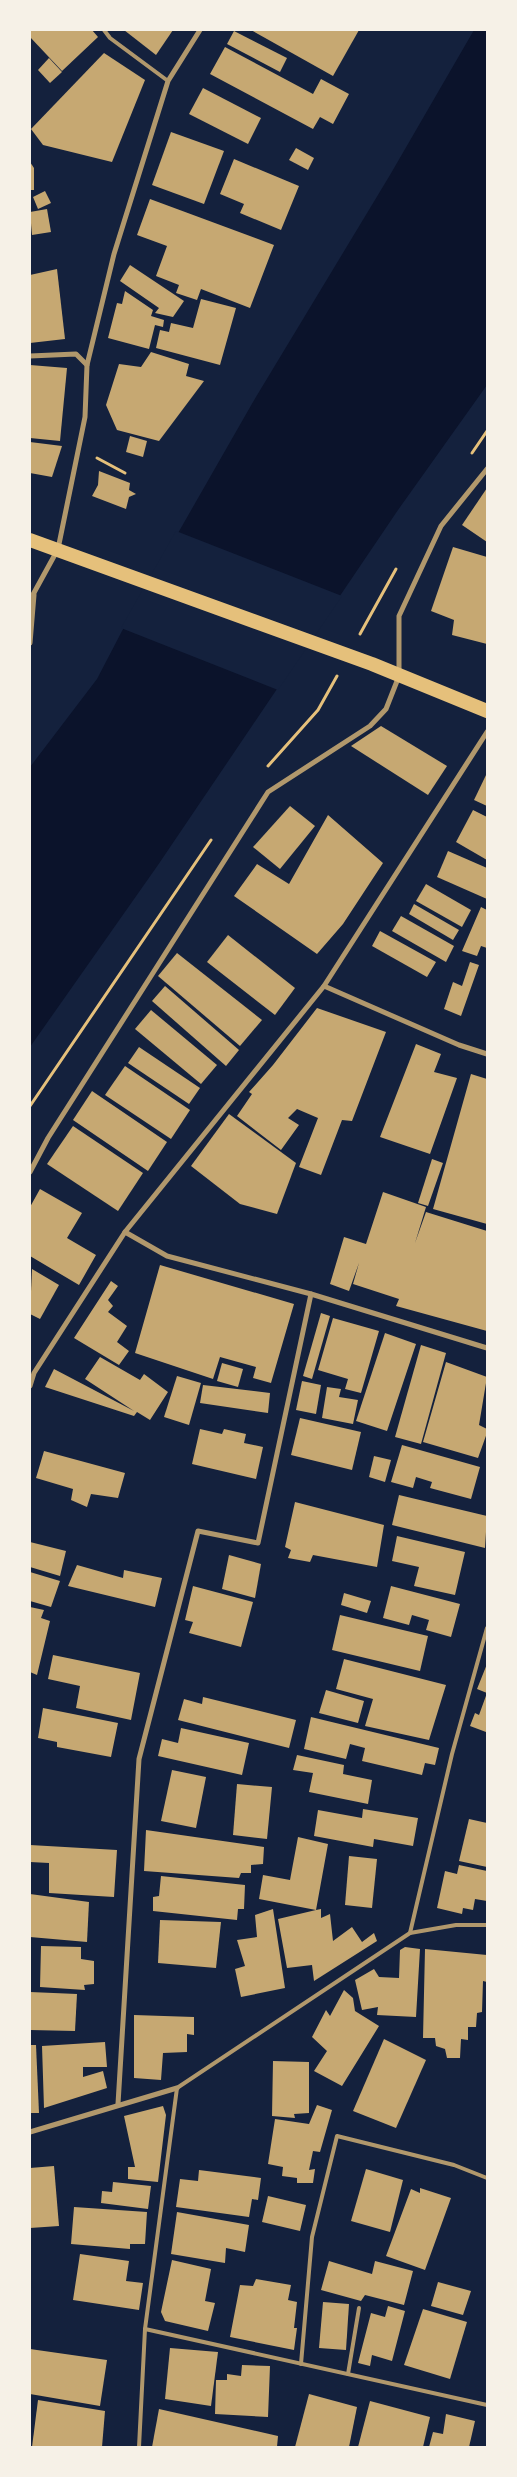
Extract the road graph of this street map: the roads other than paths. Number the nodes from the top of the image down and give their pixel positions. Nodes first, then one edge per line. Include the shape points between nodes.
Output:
1 (104, 30) edge
2 (200, 30) edge
3 (168, 81) junction
4 (30, 356) edge
5 (87, 365) junction
6 (487, 469) edge
7 (30, 540) edge
8 (58, 548) junction
9 (34, 595) junction
10 (30, 600) edge
11 (30, 643) edge
12 (399, 676) junction
13 (487, 711) edge
14 (487, 732) edge
15 (324, 986) junction
16 (487, 1054) edge
17 (30, 1172) edge
18 (125, 1232) junction
19 (311, 1294) junction
20 (487, 1348) edge
21 (30, 1386) edge
22 (487, 1628) edge
23 (485, 1646) edge
24 (487, 1925) edge
25 (410, 1933) junction
26 (177, 2088) junction
27 (118, 2104) junction
28 (30, 2132) edge
29 (487, 2178) edge
30 (359, 2308) dead end
31 (145, 2329) junction
32 (302, 2364) junction
33 (348, 2374) junction
34 (487, 2405) edge
35 (139, 2447) edge

1 - 3 lane via 110,38
2 - 3 street
3 - 5 street via 114,254
4 - 5 street via 76,354
5 - 8 street via 85,417
6 - 12 street via 441,526 399,616
7 - 8 highway
8 - 9 street
8 - 12 highway
9 - 10 street
9 - 11 street
12 - 13 highway
12 - 17 street via 386,709 370,726 268,792 48,1138
14 - 15 street
15 - 16 street via 458,1045
15 - 18 street
18 - 19 street via 167,1256
18 - 21 street via 34,1373
19 - 20 street
19 - 27 street via 258,1542 198,1531 139,1759
22 - 23 lane
23 - 25 lane via 452,1754
24 - 25 lane via 456,1925
25 - 26 lane
26 - 27 street
26 - 31 lane
27 - 28 street
29 - 32 lane via 454,2165 337,2136 312,2238
30 - 33 lane
31 - 32 lane
31 - 35 lane
32 - 33 lane
33 - 34 lane

